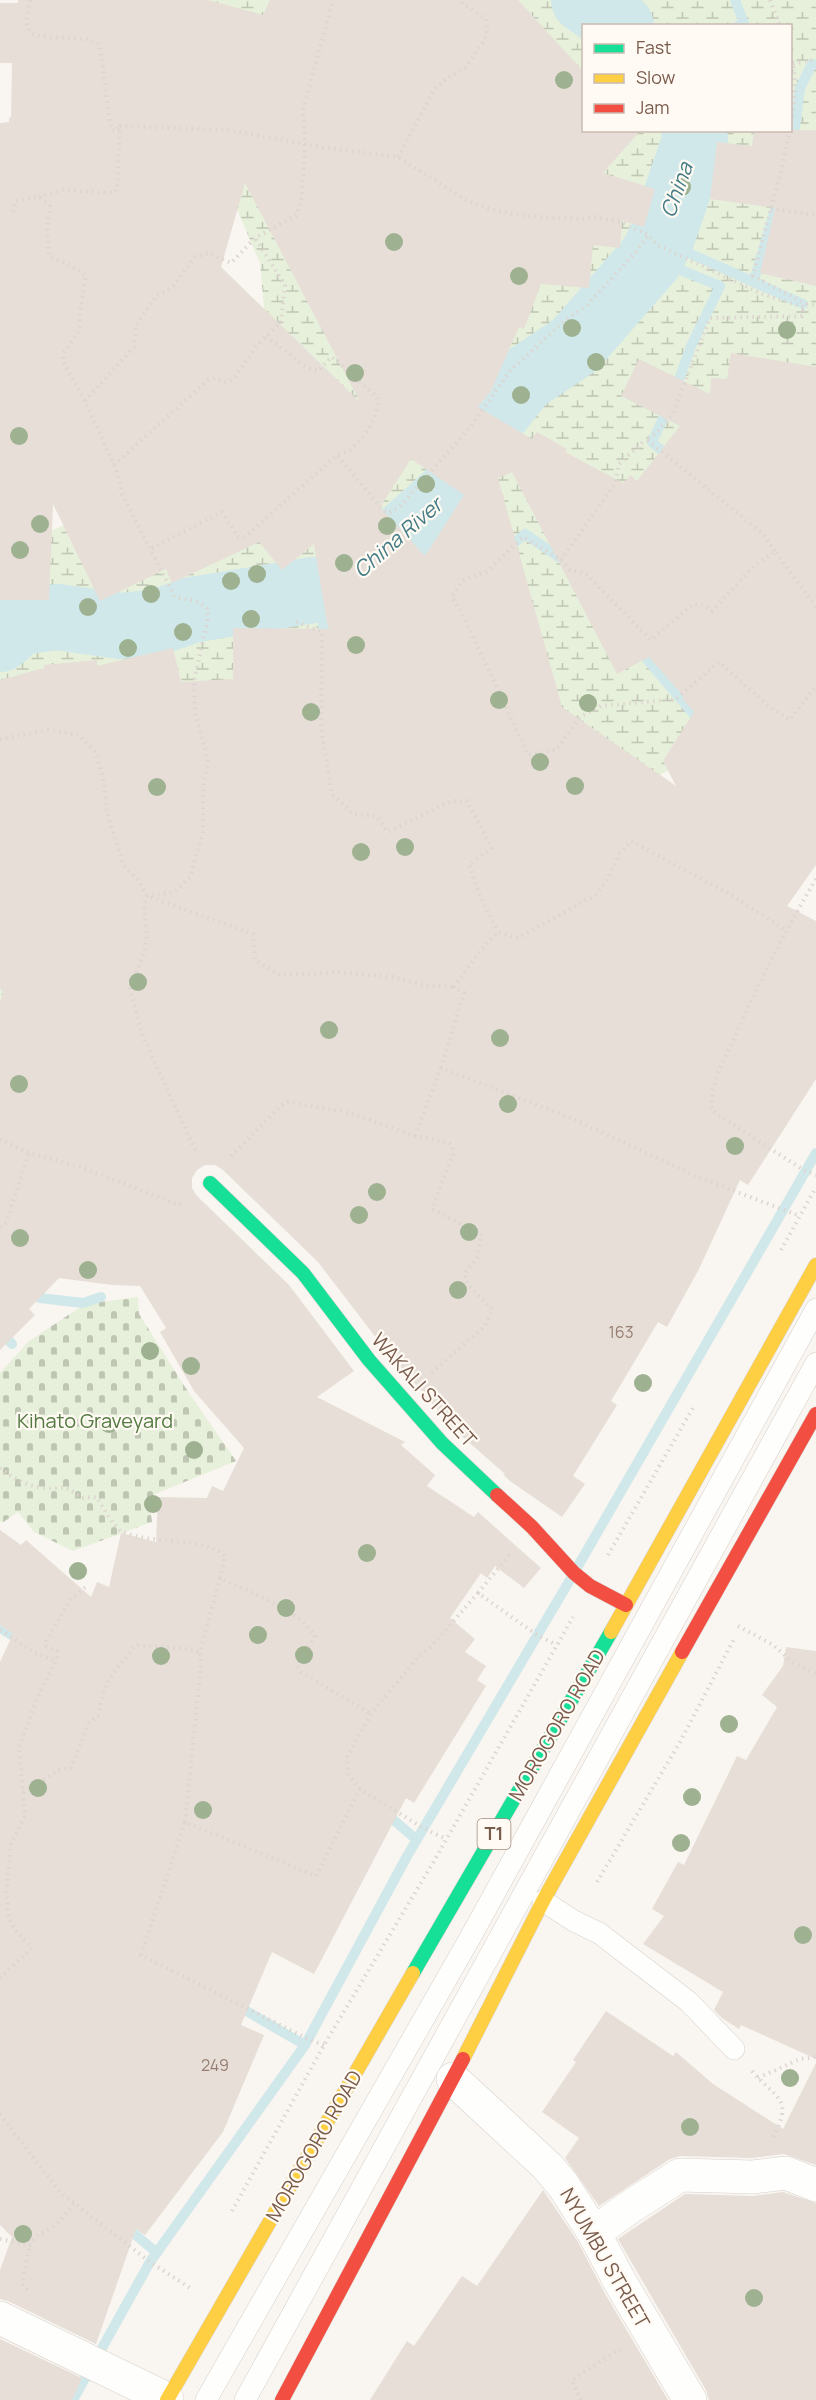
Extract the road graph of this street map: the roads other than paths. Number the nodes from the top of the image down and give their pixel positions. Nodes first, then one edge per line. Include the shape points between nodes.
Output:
1 (210, 1183) road end
2 (816, 1265) edge
3 (816, 1310) edge
4 (816, 1364) edge
5 (816, 1414) edge
6 (626, 1605) junction
7 (543, 1901) junction
8 (734, 2049) road end
9 (453, 2079) junction
10 (816, 2185) edge
11 (594, 2233) junction
12 (0, 2318) edge
13 (167, 2400) edge
14 (206, 2400) edge
15 (245, 2400) edge
16 (282, 2400) edge
17 (690, 2400) edge

1 - 6 main road, WAKALI STREET via 303,1273 369,1360 442,1443 532,1527 574,1573
2 - 6 main road, MOROGORO ROAD / T1
3 - 14 lane, MOROGORO ROAD via 470,1938
4 - 15 lane
5 - 7 main road
6 - 13 main road, MOROGORO ROAD / T1
7 - 8 lane via 599,1933 688,2002
7 - 9 main road
9 - 11 street, NYUMBU STREET via 547,2166
9 - 16 main road
10 - 11 street via 786,2173 753,2177 680,2175
11 - 17 street, NYUMBU STREET
12 - 13 street

